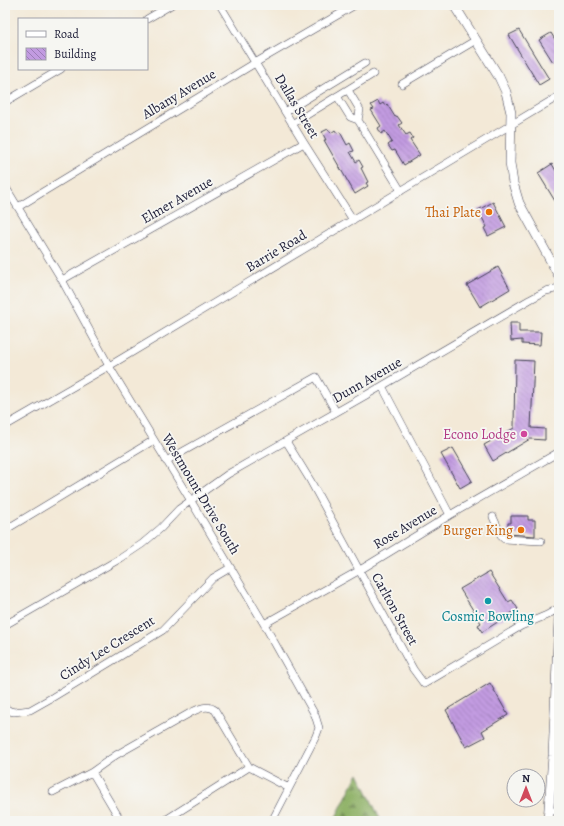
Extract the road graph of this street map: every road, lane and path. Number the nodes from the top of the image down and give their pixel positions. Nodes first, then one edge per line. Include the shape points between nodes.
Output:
1 (171, 5) edge
2 (220, 5) edge
3 (355, 5) edge
4 (454, 5) edge
5 (148, 18) edge
6 (476, 40) junction
7 (255, 63) junction
8 (365, 63) dead end
9 (60, 70) edge
10 (373, 74) dead end
11 (402, 84) dead end
12 (348, 90) junction
13 (337, 96) junction
14 (559, 96) edge
15 (5, 102) edge
16 (285, 112) junction
17 (358, 120) junction
18 (292, 124) junction
19 (511, 126) junction
20 (304, 143) junction
21 (5, 186) edge
22 (402, 191) junction
23 (18, 207) junction
24 (353, 220) junction
25 (559, 276) edge
26 (62, 280) junction
27 (559, 288) edge
28 (109, 366) junction
29 (382, 386) junction
30 (336, 412) junction
31 (5, 426) edge
32 (154, 440) junction
33 (286, 441) junction
34 (559, 452) edge
35 (166, 461) junction
36 (191, 500) junction
37 (450, 515) junction
38 (493, 517) dead end
39 (5, 530) edge
40 (541, 541) dead end
41 (230, 568) junction
42 (360, 570) junction
43 (559, 608) edge
44 (559, 617) edge
45 (264, 624) junction
46 (5, 625) edge
47 (5, 708) edge
48 (249, 767) junction
49 (92, 772) junction
50 (289, 788) junction
51 (53, 792) dead end
52 (549, 811) junction
53 (559, 811) edge
54 (121, 821) edge
55 (164, 821) edge
56 (272, 821) edge
57 (548, 821) edge

1 - 5 street
2 - 7 street, Dallas Street
3 - 7 street, Albany Avenue
4 - 6 main road
6 - 11 street
6 - 19 main road via 506,92
7 - 16 street, Dallas Street
7 - 23 street, Albany Avenue
8 - 16 street
9 - 15 street
10 - 12 street
12 - 13 street
12 - 17 street via 360,110
13 - 17 street via 350,117
13 - 18 street
14 - 19 street, Barrie Road
16 - 18 street, Dallas Street
17 - 22 street
18 - 20 street, Dallas Street
19 - 22 street, Barrie Road
19 - 25 main road via 510,163 515,190
20 - 24 street, Dallas Street
20 - 26 street, Elmer Avenue
21 - 23 street, Westmount Drive South
22 - 24 street, Barrie Road
23 - 26 street, Westmount Drive South
24 - 28 street, Barrie Road
26 - 28 street, Westmount Drive South
27 - 29 street, Dunn Avenue via 546,291 529,300
28 - 31 street, Barrie Road
28 - 32 street, Westmount Drive South
29 - 30 street, Dunn Avenue
29 - 37 street
30 - 33 street, Dunn Avenue
30 - 35 street via 316,377
32 - 35 street, Westmount Drive South
32 - 39 street
33 - 36 street, Dunn Avenue via 228,474
33 - 42 street, Carlton Street
34 - 37 street, Rose Avenue
35 - 36 street, Westmount Drive South
36 - 41 street, Westmount Drive South
36 - 46 street via 142,544
37 - 42 street, Rose Avenue
38 - 40 street via 504,539
41 - 45 street, Westmount Drive South
41 - 47 street, Cindy Lee Crescent via 213,578 163,630 30,710 10,712
42 - 43 street, Carlton Street via 413,669 424,684 521,626
42 - 45 street, Rose Avenue
44 - 52 main road
45 - 50 street, Westmount Drive South via 312,710 318,728
48 - 49 street via 220,717 211,707 190,713 116,755
48 - 50 street
48 - 55 street
49 - 51 street
49 - 54 street
50 - 56 street, Westmount Drive South
52 - 53 street
52 - 57 main road

